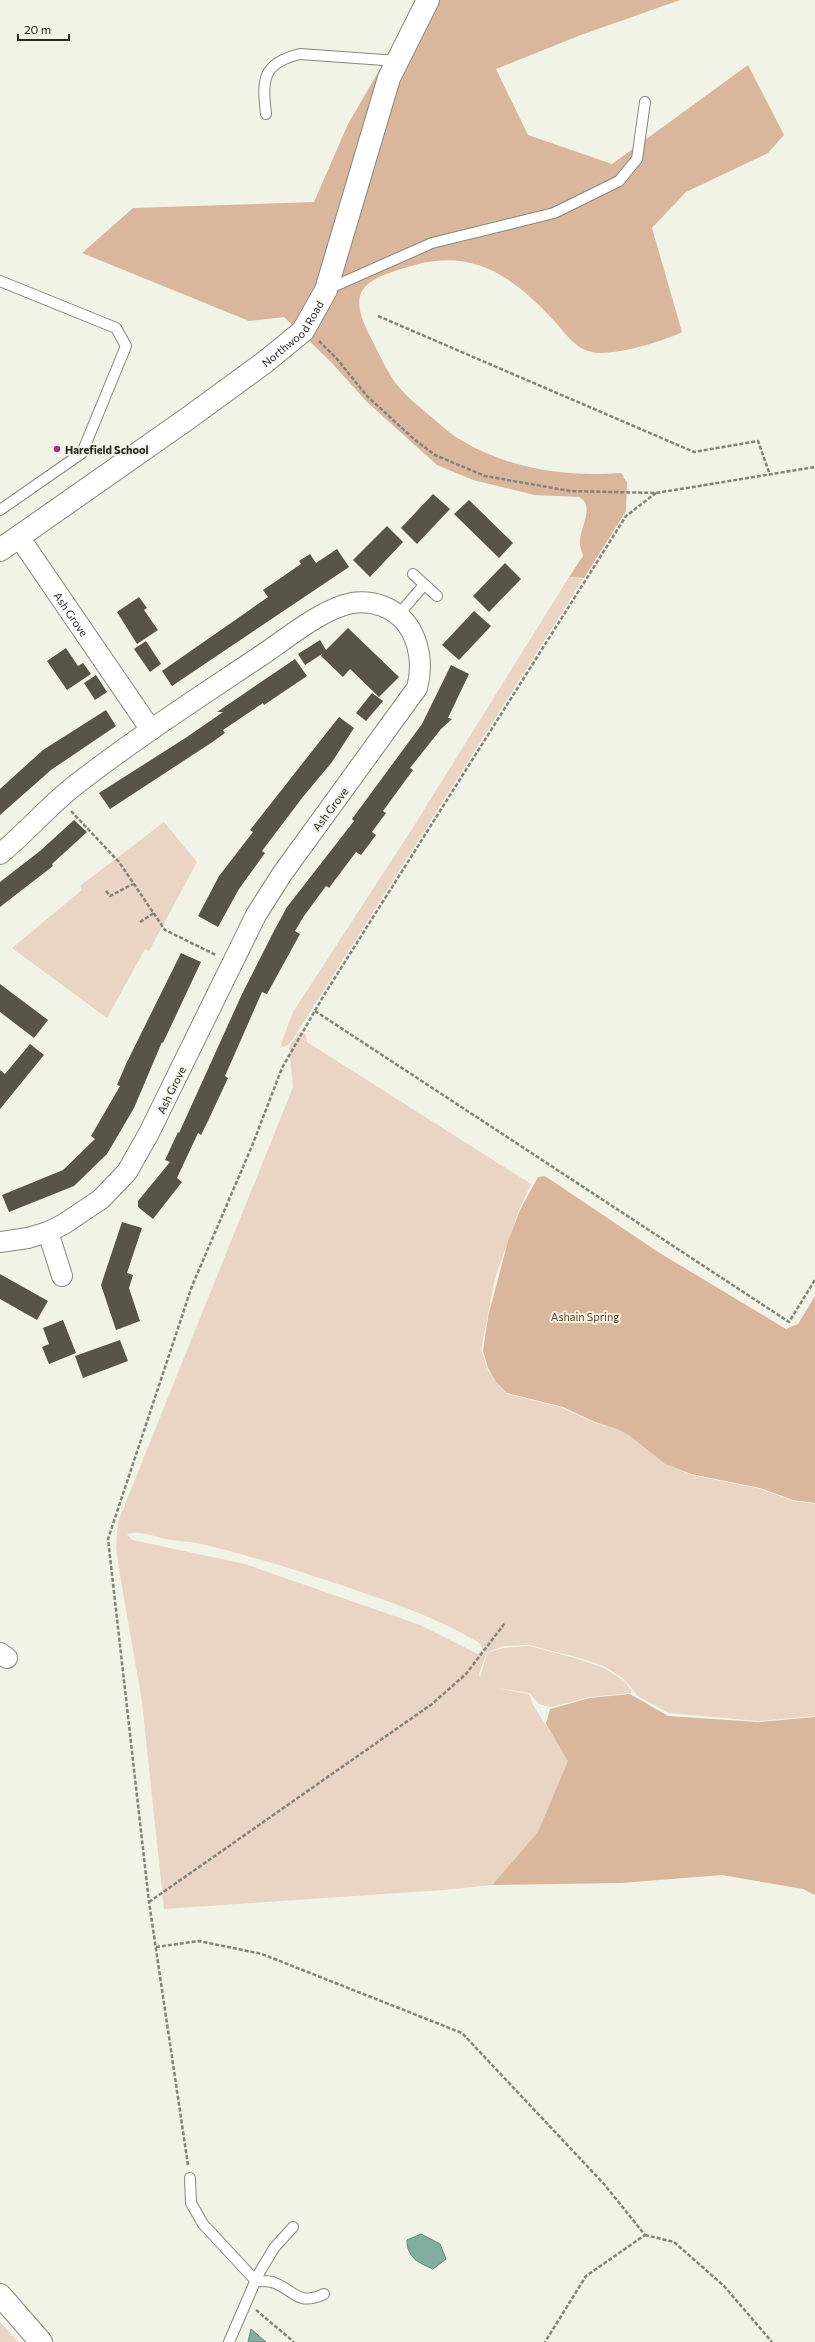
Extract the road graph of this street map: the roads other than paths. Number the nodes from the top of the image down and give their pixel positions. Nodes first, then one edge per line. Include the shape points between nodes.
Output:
1 (428, 0) edge
2 (398, 61) junction
3 (645, 102) dead end
4 (266, 114) dead end
5 (0, 281) edge
6 (326, 290) junction
7 (0, 510) edge
8 (19, 537) junction
9 (0, 550) edge
10 (413, 574) dead end
11 (424, 585) junction
12 (437, 596) dead end
13 (399, 614) junction
14 (151, 730) junction
15 (0, 854) edge
16 (48, 1232) junction
17 (0, 1242) edge
18 (62, 1276) dead end
19 (190, 2178) road end
20 (293, 2227) dead end
21 (256, 2281) junction
22 (324, 2294) dead end
23 (0, 2295) edge
24 (41, 2342) edge
25 (229, 2342) edge

1 - 2 street, Northwood Road
2 - 4 lane via 300,54 284,57 273,65 265,77 263,87
2 - 6 street, Northwood Road via 389,78
3 - 6 lane via 637,159 619,182 554,213 432,243
5 - 7 lane via 116,328 126,346 82,452
6 - 8 street, Northwood Road via 305,327 265,362
8 - 9 street, Northwood Road
8 - 14 street, Ash Grove
10 - 11 lane
11 - 12 lane
11 - 13 lane
13 - 14 street, Ash Grove via 389,607 364,602 337,608 298,631
13 - 16 street, Ash Grove via 416,639 420,668 418,688 282,874 256,915 149,1133 127,1172 101,1198
14 - 15 street, Ash Grove via 76,784
16 - 17 street, Ash Grove
16 - 18 street
19 - 21 lane via 191,2203 203,2224
20 - 21 lane via 274,2248
21 - 22 lane via 272,2282 301,2299
21 - 25 lane
23 - 24 street

